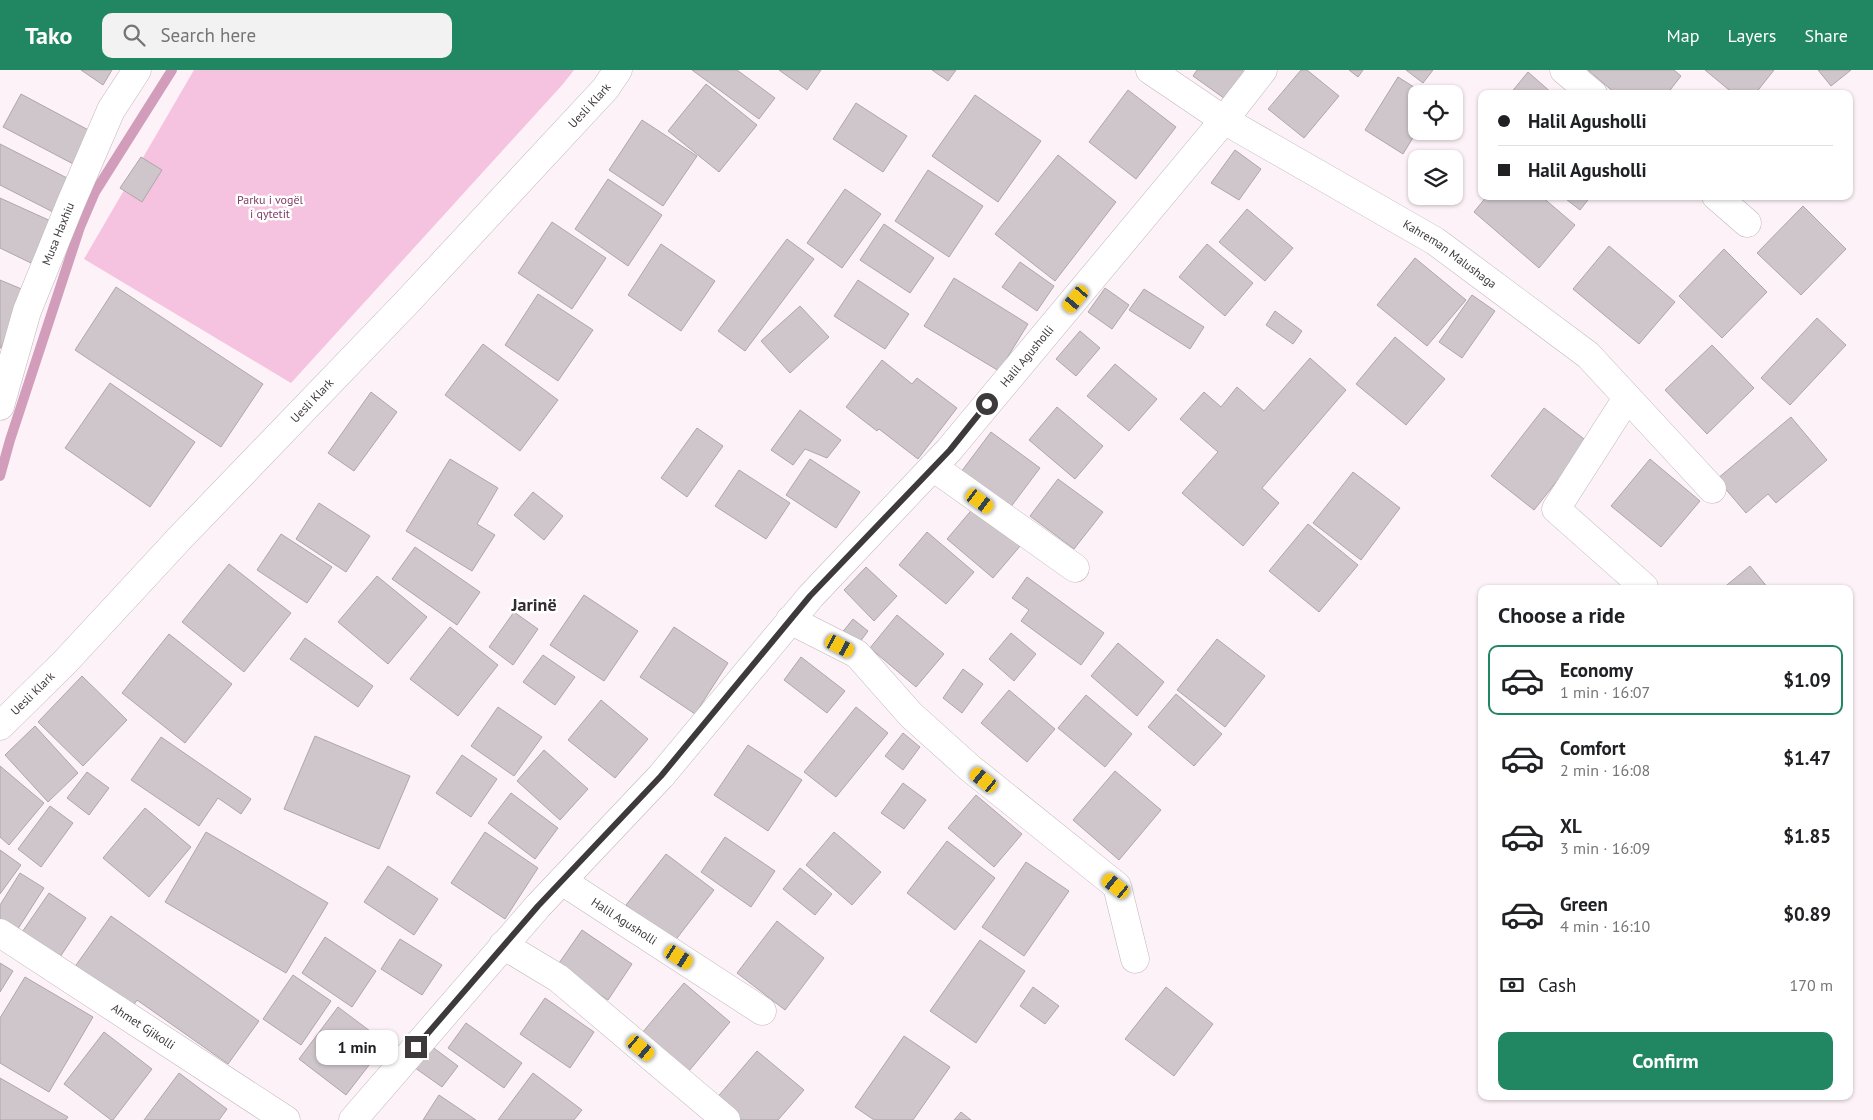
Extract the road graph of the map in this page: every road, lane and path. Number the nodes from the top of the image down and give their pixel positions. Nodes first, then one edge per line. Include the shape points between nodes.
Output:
1 (137, 70) edge
2 (618, 70) edge
3 (1150, 70) edge
4 (1263, 70) edge
5 (1564, 70) edge
6 (1588, 90) edge
7 (1224, 120) junction
8 (1721, 200) edge
9 (1747, 223) dead end
10 (1627, 398) junction
11 (0, 406) edge
12 (933, 467) junction
13 (1712, 489) dead end
14 (1075, 568) dead end
15 (1642, 585) edge
16 (790, 620) junction
17 (0, 726) edge
18 (562, 880) junction
19 (0, 933) edge
20 (504, 945) junction
21 (1136, 959) dead end
22 (762, 1011) dead end
23 (286, 1120) edge
24 (353, 1120) edge
25 (726, 1120) edge

1 - 11 street, Musa Haxhiu via 111,110 70,205 28,311
2 - 17 street, Uesli Klark via 436,272 65,662
3 - 7 street, Kahreman Malushaga
4 - 7 street, Halil Agusholli
5 - 6 street
7 - 10 street, Kahreman Malushaga via 1436,241 1588,355
7 - 12 street, Halil Agusholli
8 - 9 street
10 - 13 street, Kahreman Malushaga
10 - 15 street via 1556,509
12 - 14 street
12 - 16 street, Halil Agusholli
16 - 18 street, Halil Agusholli via 661,776
16 - 21 street via 857,654 911,715 970,768 1116,886
18 - 20 street, Halil Agusholli
18 - 22 street, Halil Agusholli
19 - 23 street, Ahmet Gjikolli
20 - 24 street, Halil Agusholli
20 - 25 street via 558,978

